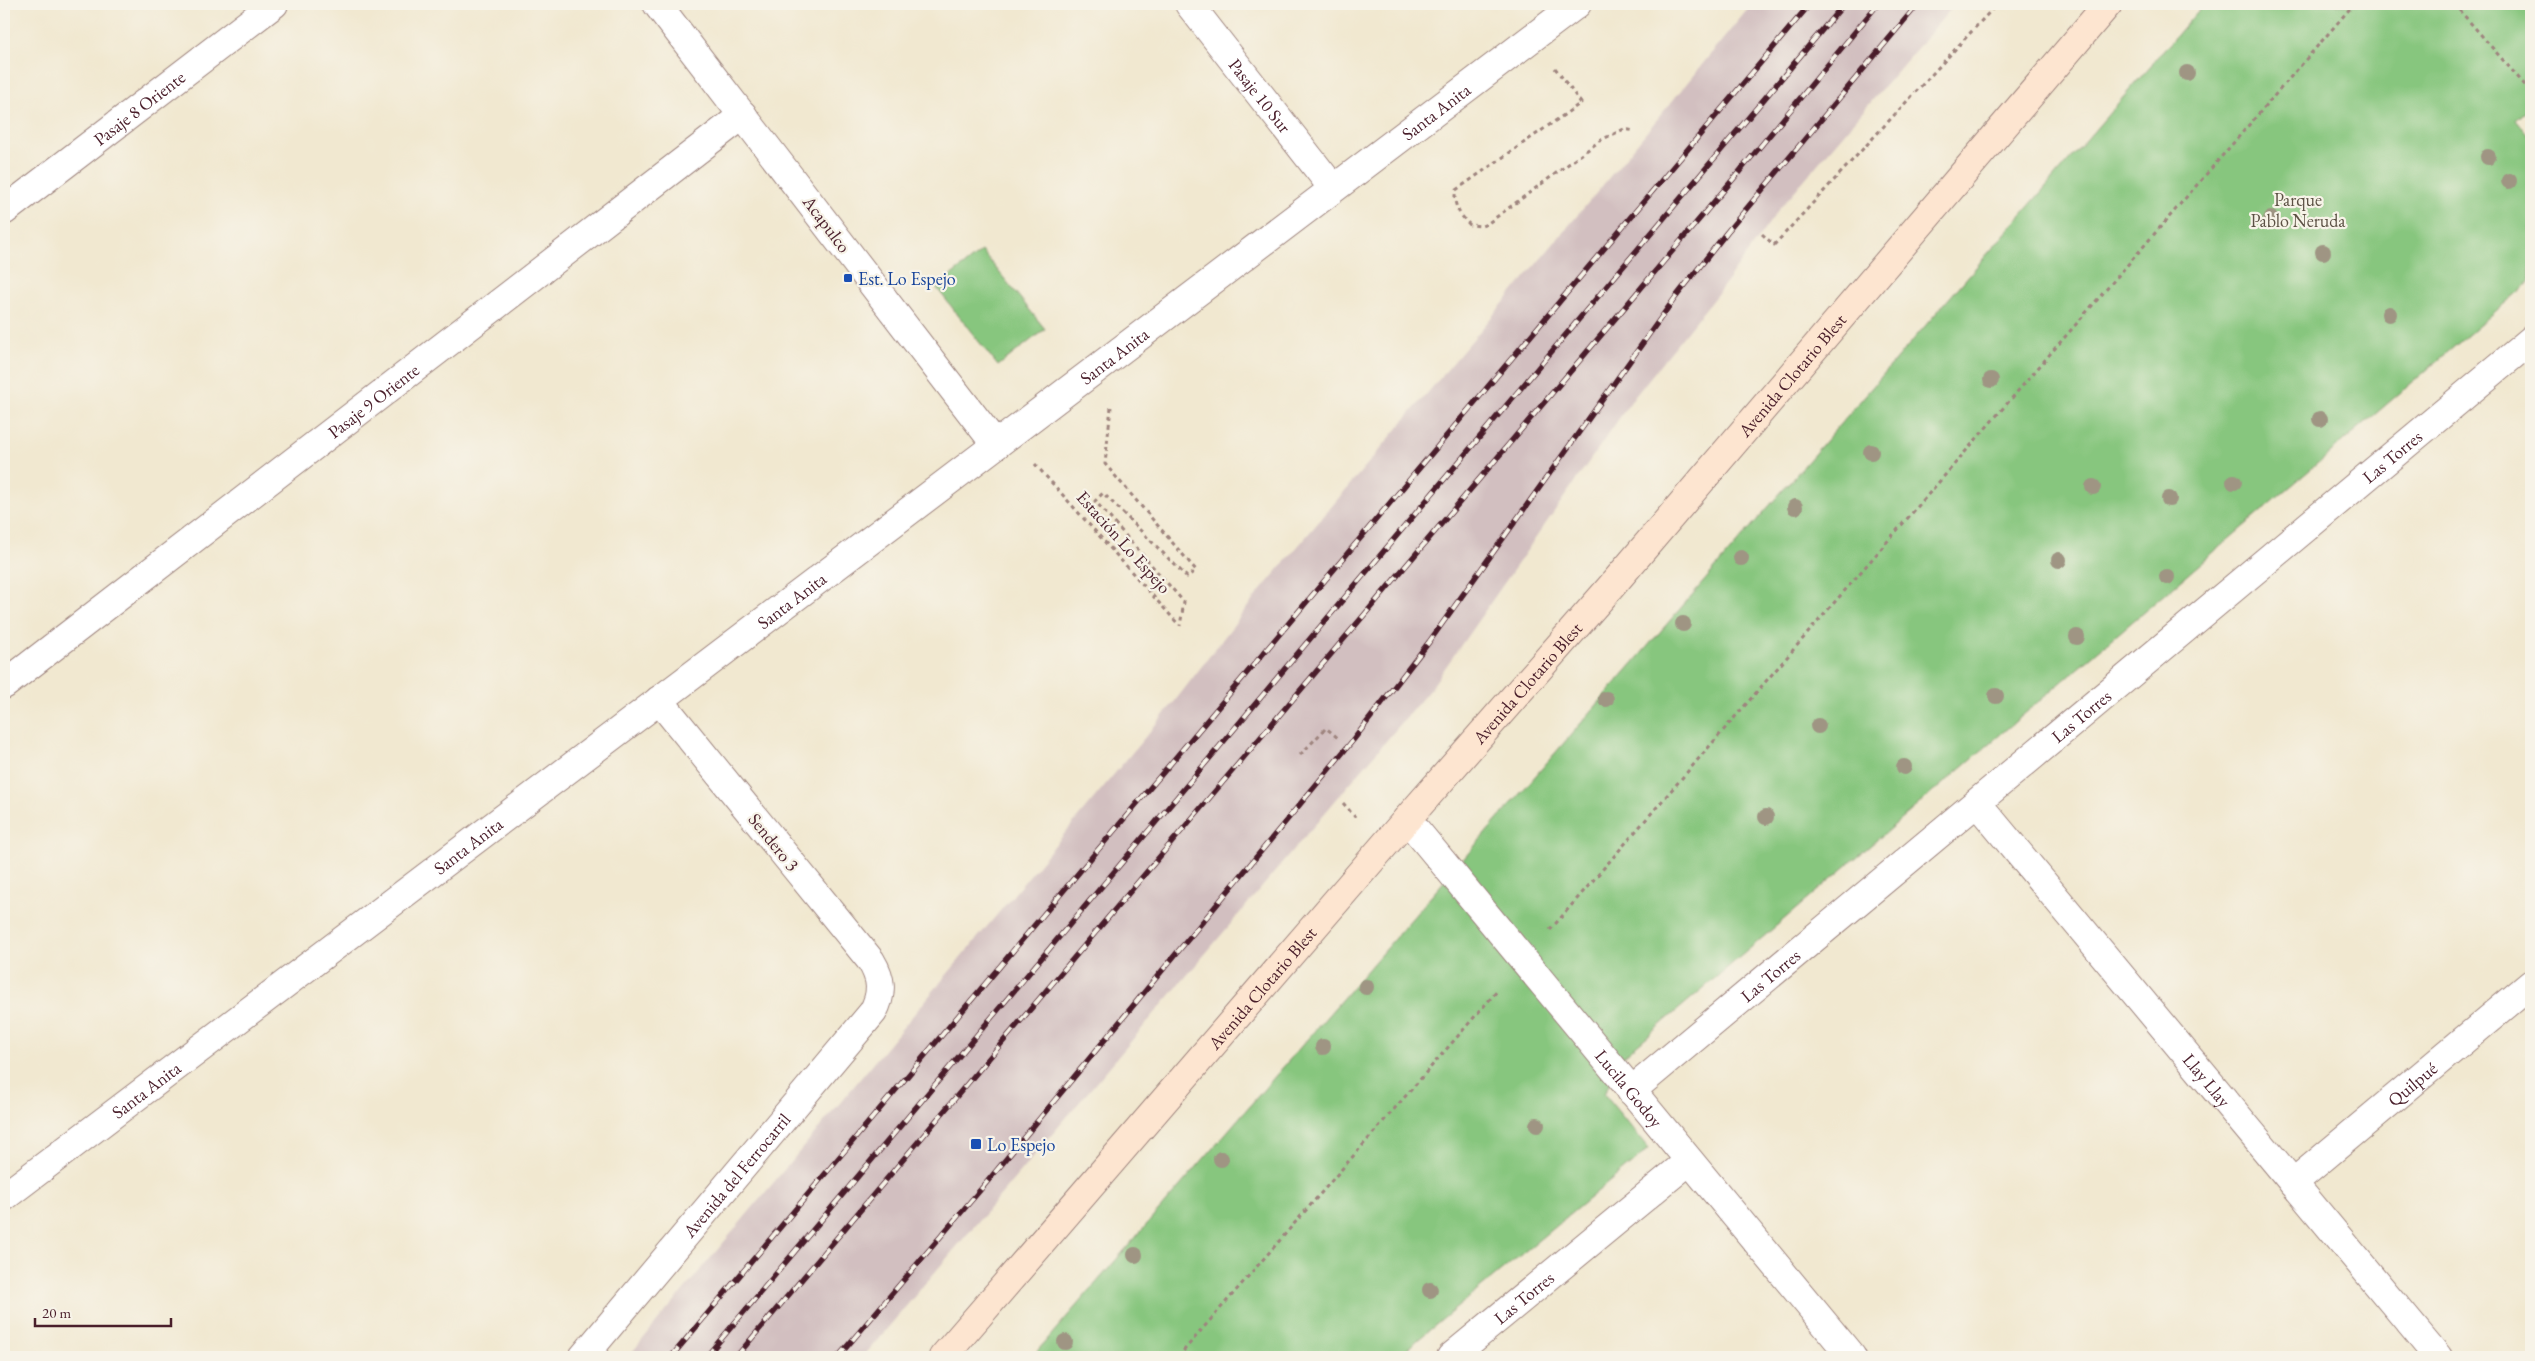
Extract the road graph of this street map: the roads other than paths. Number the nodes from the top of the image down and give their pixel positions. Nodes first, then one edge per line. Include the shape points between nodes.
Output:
1 (274, 4) edge
2 (657, 4) edge
3 (1189, 4) edge
4 (1577, 4) edge
5 (2108, 4) edge
6 (743, 116) junction
7 (1333, 188) junction
8 (4, 211) edge
9 (2531, 340) edge
10 (996, 446) junction
11 (4, 685) edge
12 (659, 700) junction
13 (1977, 803) junction
14 (1407, 820) junction
15 (2531, 984) edge
16 (881, 988) joint
17 (1631, 1091) junction
18 (1689, 1161) junction
19 (2293, 1183) junction
20 (4, 1197) edge
21 (583, 1357) edge
22 (943, 1357) edge
23 (1451, 1357) edge
24 (1852, 1357) edge
25 (2438, 1357) edge

1 - 8 street, Pasaje 8 Oriente
2 - 6 street, Acapulco
3 - 7 street, Pasaje 10 Sur
4 - 7 street, Santa Anita
5 - 14 main road, Avenida Clotario Blest via 1609,589
6 - 10 street, Acapulco
6 - 11 street, Pasaje 9 Oriente
7 - 10 street, Santa Anita
9 - 13 street, Las Torres
10 - 12 street, Santa Anita
12 - 16 street, Sendero 3 via 871,961
12 - 20 street, Santa Anita
13 - 17 street, Las Torres
13 - 19 street, Llay Llay
14 - 17 street, Lucila Godoy
14 - 22 main road, Avenida Clotario Blest
15 - 19 street, Quilpué
16 - 21 street, Avenida del Ferrocarril via 873,1012
17 - 18 street, Lucila Godoy
18 - 23 street, Las Torres
18 - 24 street, Lucila Godoy
19 - 25 street, Llay Llay

